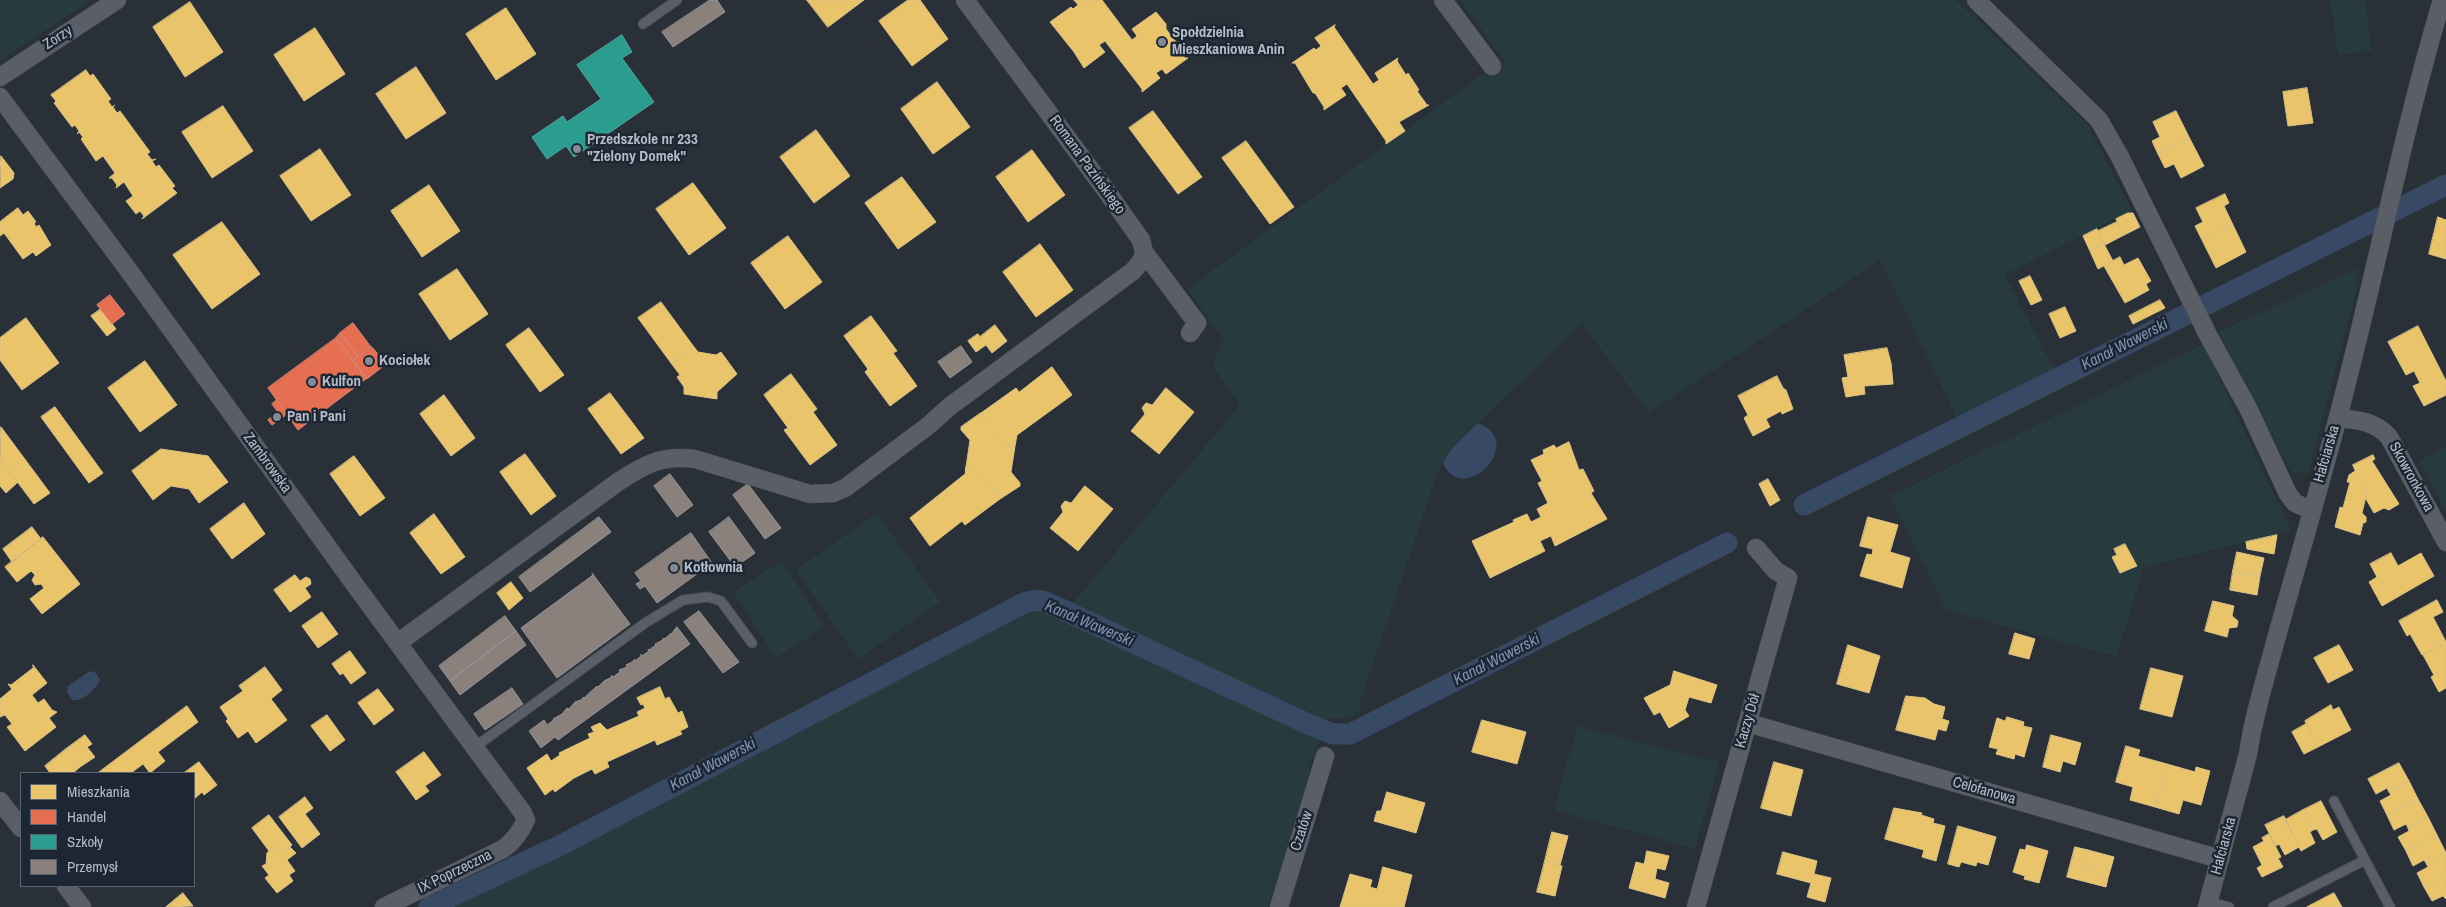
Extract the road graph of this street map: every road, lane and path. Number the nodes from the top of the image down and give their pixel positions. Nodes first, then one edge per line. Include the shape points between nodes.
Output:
1 (117, 0) edge
2 (677, 0) edge
3 (965, 0) edge
4 (1443, 0) edge
5 (1976, 0) edge
6 (2442, 0) edge
7 (643, 24) dead end
8 (1492, 66) dead end
9 (0, 77) edge
10 (0, 97) edge
11 (1144, 252) junction
12 (1190, 332) dead end
13 (2338, 418) junction
14 (2311, 510) junction
15 (2446, 542) edge
16 (1756, 548) dead end
17 (399, 642) junction
18 (752, 643) dead end
19 (1748, 723) junction
20 (475, 747) junction
21 (1325, 756) dead end
22 (0, 801) edge
23 (2334, 801) dead end
24 (20, 827) edge
25 (522, 830) joint
26 (2220, 859) junction
27 (2365, 860) junction
28 (67, 887) edge
29 (2208, 904) edge
30 (82, 907) edge
31 (384, 907) edge
32 (1279, 907) edge
33 (1696, 907) edge
34 (2228, 907) edge
35 (2274, 907) edge
36 (2390, 907) edge

1 - 9 street, Zorzy
2 - 7 lane
3 - 11 street, Romana Pazińskiego via 1102,185 1141,240
4 - 8 street
5 - 14 street via 2099,120 2249,410 2288,494 2295,503
6 - 13 street, Hafciarska via 2418,79
10 - 17 street, Zambrowska
11 - 12 street, Romana Pazińskiego via 1197,323
11 - 17 street via 1133,271 845,488 833,493 810,494 695,459 677,456 657,460 618,482
13 - 14 street, Hafciarska
13 - 15 street, Skowronkowa via 2364,421 2384,430
14 - 26 street, Hafciarska
16 - 19 street, Kaczy Dół via 1776,571 1788,578
17 - 20 street, Zambrowska
18 - 20 lane via 721,601 708,597 683,600 645,623
19 - 26 street, Celofanowa
19 - 33 street, Kaczy Dół
20 - 25 street, Zambrowska via 523,813 526,820
21 - 32 street, Czatów
22 - 24 street
23 - 27 lane
25 - 31 street, IX Poprzeczna via 503,849
26 - 29 street, Hafciarska
27 - 35 lane
27 - 36 lane
28 - 30 street
29 - 34 lane

